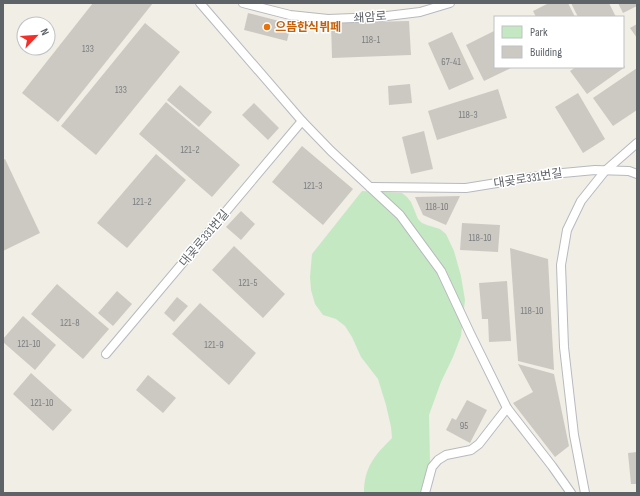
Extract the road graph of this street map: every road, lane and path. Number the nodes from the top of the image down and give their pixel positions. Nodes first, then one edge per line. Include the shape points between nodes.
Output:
1 (200, 3) edge
2 (243, 3) edge
3 (450, 3) edge
4 (302, 121) junction
5 (637, 143) edge
6 (605, 170) junction
7 (637, 174) edge
8 (370, 187) junction
9 (106, 354) dead end
10 (507, 408) junction
11 (425, 493) edge
12 (571, 493) edge
13 (585, 493) edge

1 - 4 lane
2 - 3 lane, 쇄암로 via 290,15 328,19 420,12
4 - 8 lane
4 - 9 lane, 대곶로331번길
5 - 6 lane
6 - 7 lane, 대곶로331번길
6 - 8 lane, 대곶로331번길 via 552,174 466,188
6 - 13 lane via 581,201 567,230 561,265 564,348 574,435
8 - 10 lane via 400,215 441,271
10 - 11 lane via 479,444 471,450 446,455 438,460 432,467
10 - 12 lane

